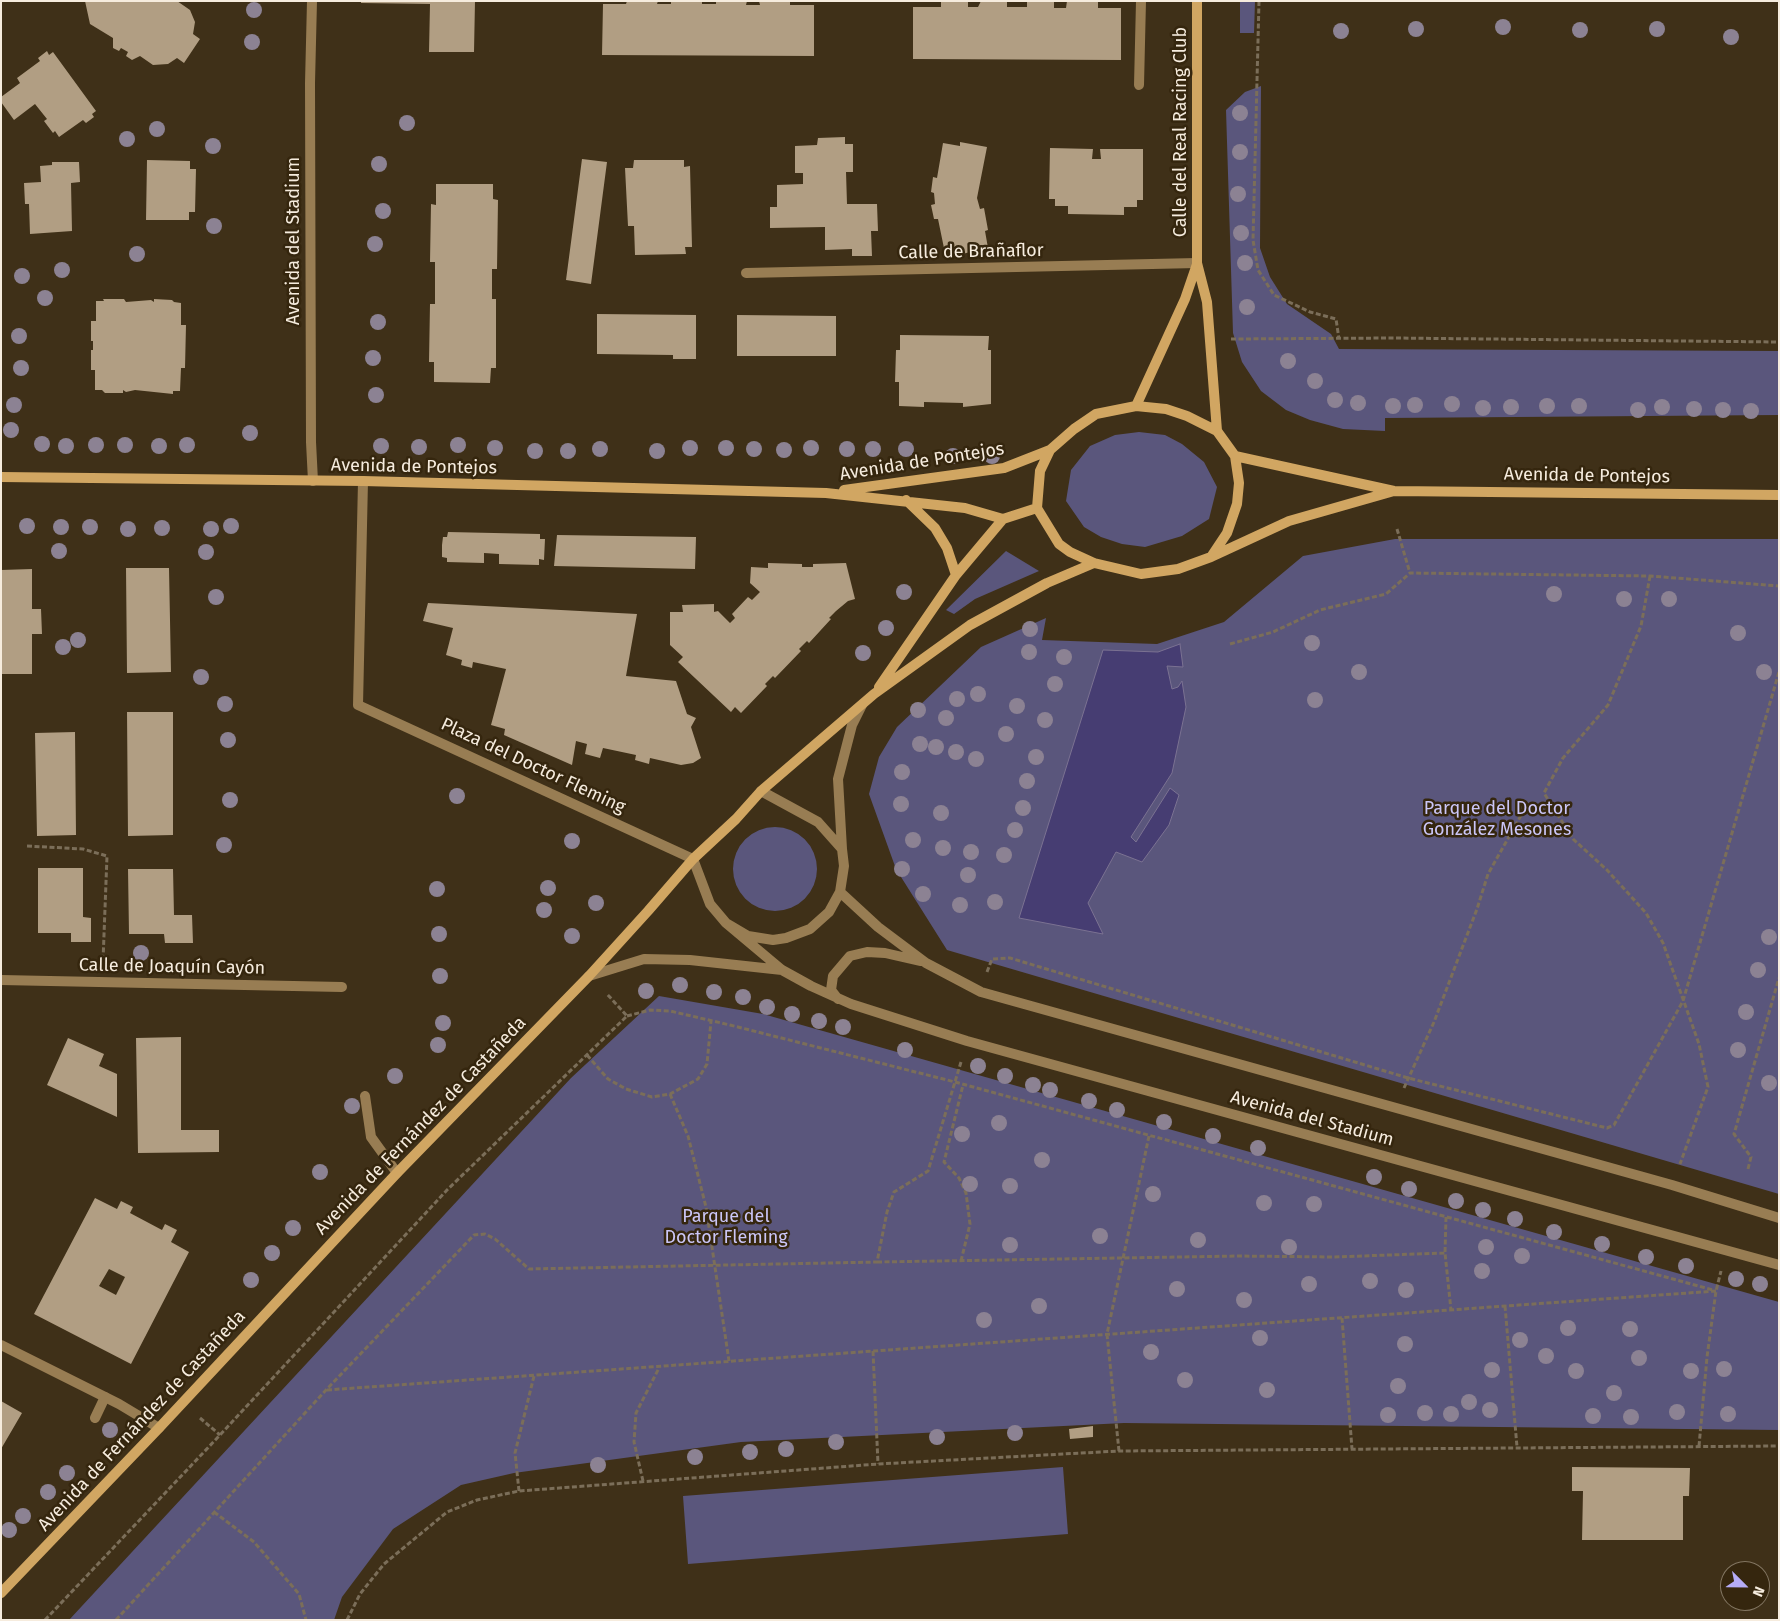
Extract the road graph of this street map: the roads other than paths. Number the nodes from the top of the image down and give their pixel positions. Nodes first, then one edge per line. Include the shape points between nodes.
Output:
1 (312, 1) edge
2 (1141, 1) edge
3 (1197, 1) edge
4 (1139, 84) dead end
5 (1197, 263) junction
6 (746, 274) dead end
7 (1136, 406) junction
8 (1217, 431) junction
9 (1050, 450) junction
10 (1235, 456) junction
11 (1, 477) edge
12 (314, 481) junction
13 (363, 482) junction
14 (1394, 491) junction
15 (826, 493) junction
16 (1779, 495) edge
17 (906, 500) junction
18 (1037, 508) junction
19 (1003, 519) junction
20 (1211, 557) junction
21 (1094, 563) junction
22 (956, 575) junction
23 (874, 694) junction
24 (862, 705) junction
25 (761, 791) junction
26 (842, 849) junction
27 (693, 859) junction
28 (840, 892) junction
29 (726, 924) junction
30 (926, 963) junction
31 (782, 970) junction
32 (589, 976) junction
33 (1, 980) edge
34 (342, 987) dead end
35 (838, 999) junction
36 (365, 1096) dead end
37 (397, 1173) junction
38 (1779, 1218) edge
39 (1779, 1265) edge
40 (1, 1345) edge
41 (105, 1397) junction
42 (95, 1418) dead end
43 (159, 1428) junction
44 (1, 1593) edge

1 - 12 street, Avenida del Stadium via 311,442
2 - 4 street
3 - 5 main road, Calle del Real Racing Club
5 - 6 street, Calle de Brañaflor
5 - 7 main road, Calle del Real Racing Club via 1185,299
5 - 8 main road, Calle del Real Racing Club via 1207,302
7 - 8 main road via 1173,411
7 - 9 main road via 1096,414
8 - 10 main road
9 - 15 main road, Avenida de Pontejos via 1004,468
9 - 18 main road via 1040,471
10 - 14 main road, Avenida de Pontejos
10 - 20 main road via 1239,483 1237,504 1228,532
11 - 12 main road, Avenida de Pontejos
12 - 13 main road, Avenida de Pontejos
13 - 15 main road, Avenida de Pontejos
13 - 27 street, Plaza del Doctor Fleming via 358,705
14 - 16 main road, Avenida de Pontejos
14 - 20 main road, Avenida de Pontejos via 1289,521
15 - 17 main road, Avenida de Pontejos
17 - 19 main road, Avenida de Pontejos via 965,508
17 - 22 main road, Avenida de Pontejos via 935,528 947,548
18 - 19 main road
18 - 21 main road, Avenida de Pontejos via 1059,544
19 - 22 main road
20 - 21 main road, Avenida de Pontejos via 1178,569 1141,574
21 - 23 main road via 1047,583 970,625
22 - 23 main road
23 - 24 main road, Avenida de Fernández de Castañeda
24 - 25 main road, Avenida de Fernández de Castañeda
24 - 26 street, Avenida del Stadium via 852,725 838,779
25 - 26 street via 818,822
25 - 27 main road, Avenida de Fernández de Castañeda
26 - 28 street, Avenida del Stadium via 844,866
27 - 29 street, Avenida del Stadium via 710,904
27 - 32 main road, Avenida de Fernández de Castañeda
28 - 29 street, Avenida del Stadium via 829,912 810,929 786,938 773,940 748,936
28 - 30 street, Avenida del Stadium via 878,927
29 - 31 street, Avenida del Stadium
30 - 35 street, Avenida del Stadium via 885,952 850,956 838,968 830,984
30 - 38 street, Avenida del Stadium via 981,992 1672,1185
31 - 32 street, Avenida del Stadium via 690,960 644,959
31 - 35 street, Avenida del Stadium
32 - 37 main road, Avenida de Fernández de Castañeda
33 - 34 street, Calle de Joaquín Cayón
35 - 39 street, Avenida del Stadium via 967,1041
36 - 37 street via 371,1137
37 - 43 main road, Avenida de Fernández de Castañeda
40 - 41 street
41 - 42 street
41 - 43 street
43 - 44 main road, Avenida de Fernández de Castañeda

